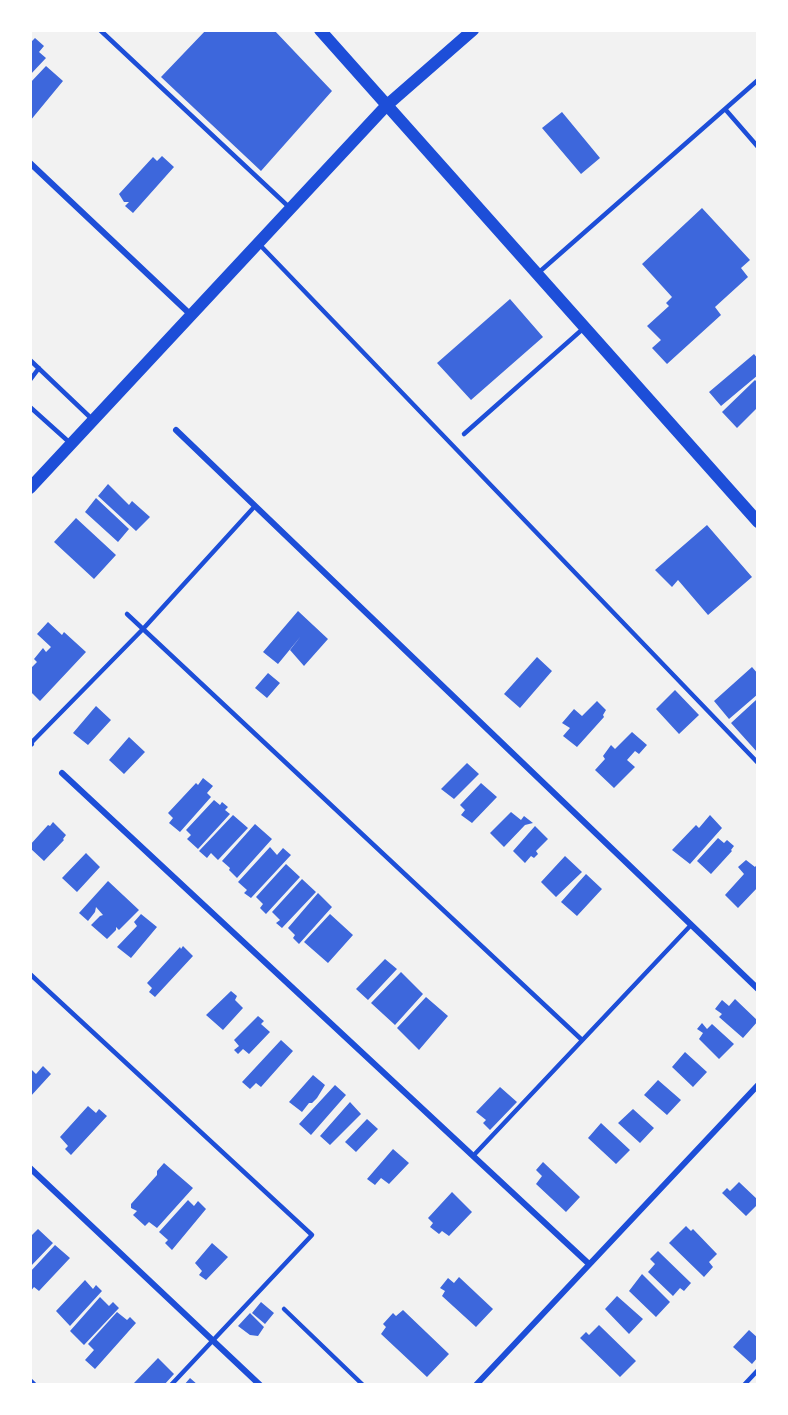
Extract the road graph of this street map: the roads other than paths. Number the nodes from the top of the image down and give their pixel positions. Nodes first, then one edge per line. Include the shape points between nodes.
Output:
1 (100, 30) edge
2 (320, 30) edge
3 (473, 30) edge
4 (758, 80) edge
5 (386, 106) junction
6 (724, 109) junction
7 (758, 147) edge
8 (30, 163) edge
9 (290, 208) junction
10 (258, 243) junction
11 (536, 274) junction
12 (191, 315) junction
13 (585, 327) junction
14 (30, 360) edge
15 (39, 368) junction
16 (30, 380) edge
17 (30, 407) edge
18 (93, 420) junction
19 (176, 430) dead end
20 (464, 434) dead end
21 (71, 444) junction
22 (30, 488) edge
23 (255, 506) junction
24 (758, 522) edge
25 (127, 614) dead end
26 (143, 629) junction
27 (30, 744) edge
28 (758, 763) edge
29 (62, 773) dead end
30 (691, 925) junction
31 (30, 974) edge
32 (758, 989) edge
33 (582, 1040) junction
34 (758, 1085) edge
35 (472, 1156) junction
36 (30, 1168) edge
37 (589, 1264) junction
38 (284, 1309) dead end
39 (213, 1341) junction
40 (758, 1370) edge
41 (30, 1380) edge
42 (35, 1385) edge
43 (171, 1385) edge
44 (260, 1385) edge
45 (363, 1385) edge
46 (476, 1385) edge
47 (744, 1385) edge

1 - 9 lane
2 - 5 main road
3 - 5 main road
4 - 6 lane
5 - 9 main road
5 - 11 main road
6 - 7 lane
6 - 11 lane
8 - 12 street
9 - 10 main road
10 - 12 main road
10 - 28 lane
11 - 13 main road
12 - 18 main road
13 - 20 lane
13 - 24 main road
14 - 15 lane
15 - 16 lane
15 - 18 lane
17 - 21 lane
18 - 21 main road
19 - 23 street
21 - 22 main road
23 - 26 lane
23 - 30 street
25 - 26 lane
26 - 27 lane
26 - 33 lane
29 - 35 street
30 - 32 street
30 - 33 lane
31 - 39 lane via 312,1235
33 - 35 lane
34 - 37 street
35 - 37 street
36 - 39 street
37 - 46 street
38 - 45 lane
39 - 43 lane
39 - 44 street
40 - 47 lane
41 - 42 lane

